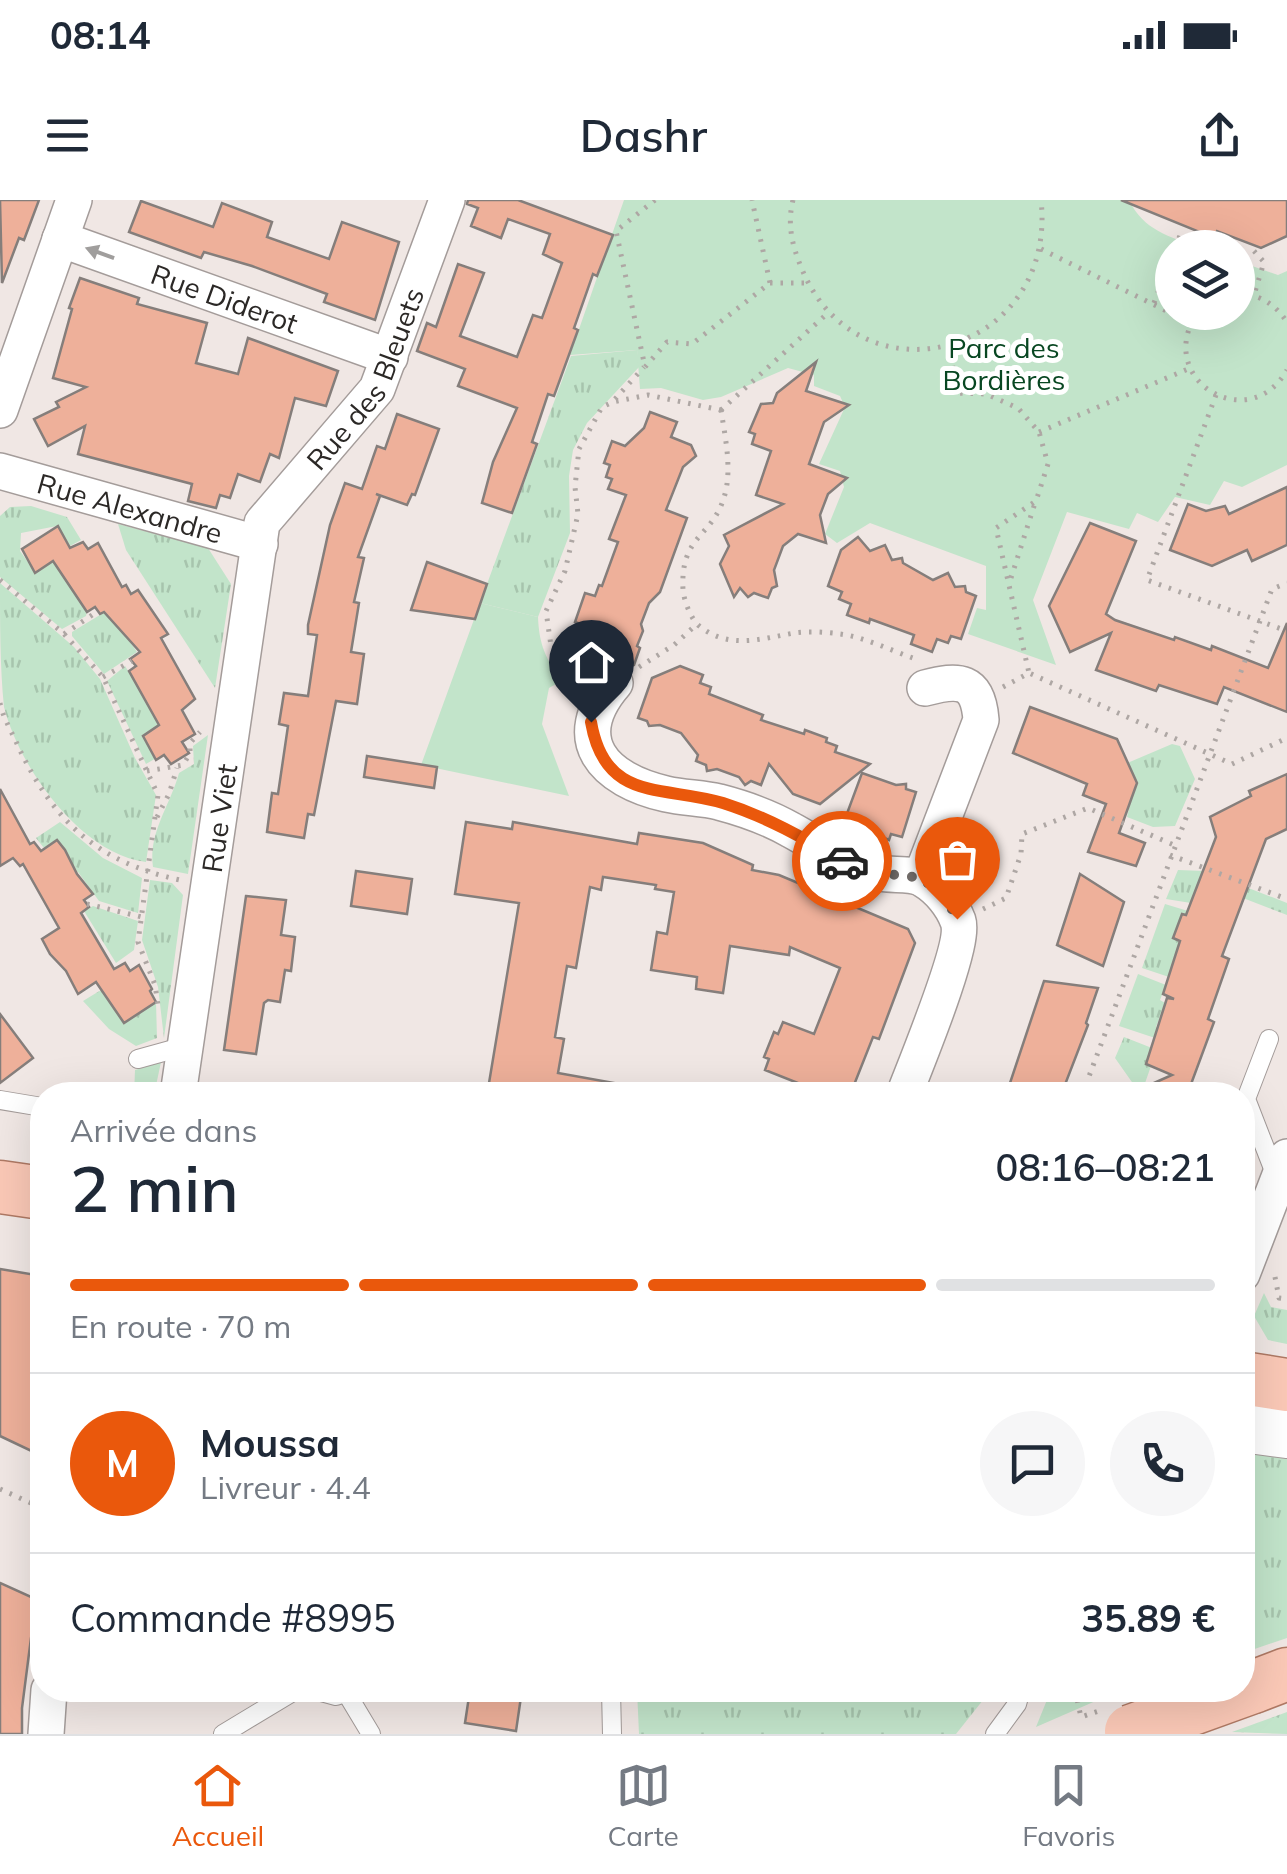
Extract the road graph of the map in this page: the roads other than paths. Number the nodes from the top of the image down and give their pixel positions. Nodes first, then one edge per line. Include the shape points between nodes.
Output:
1 (74, 200) edge
2 (447, 200) edge
3 (60, 238) junction
4 (390, 356) junction
5 (0, 410) edge
6 (0, 471) edge
7 (260, 544) junction
8 (953, 690) road end
9 (607, 692) road end
10 (922, 878) junction
11 (1269, 1039) dead end
12 (174, 1049) junction
13 (138, 1058) dead end
14 (177, 1082) edge
15 (909, 1082) edge
16 (1253, 1082) edge
17 (0, 1100) edge
18 (30, 1105) edge
19 (1255, 1117) edge
20 (1282, 1169) edge
21 (0, 1187) edge
22 (30, 1192) edge
23 (1255, 1274) edge
24 (1255, 1380) edge
25 (1287, 1385) edge
26 (1255, 1430) edge
27 (1287, 1434) edge
28 (48, 1702) edge
29 (276, 1702) edge
30 (356, 1702) edge
31 (611, 1702) edge
32 (1018, 1702) edge
33 (1184, 1702) edge
34 (1199, 1702) edge
35 (1111, 1728) edge
36 (46, 1734) edge
37 (224, 1734) edge
38 (371, 1734) edge
39 (612, 1734) edge
40 (995, 1734) edge
41 (1207, 1734) edge

1 - 3 street
2 - 4 street, Rue des Bleuets
4 -> 3 street, Rue Diderot
3 - 5 street
4 - 7 street, Rue des Bleuets via 377,389 262,522
6 - 7 street, Rue Alexandre
7 - 12 street, Rue Viet via 210,886
8 - 10 street via 981,720
9 - 10 street via 591,722 595,747 606,766 631,783 720,802 788,828 844,862
10 - 15 street via 947,900 960,925
11 - 16 lane
12 - 13 lane
12 - 14 street, Rue Viet
17 - 18 lane
19 - 20 lane
20 - 23 street
21 - 22 main road
24 - 25 main road
26 - 27 main road
28 - 36 street
29 - 37 lane
30 - 38 lane
31 - 39 lane
32 - 40 lane
33 - 41 main road
34 - 35 main road, bridge

